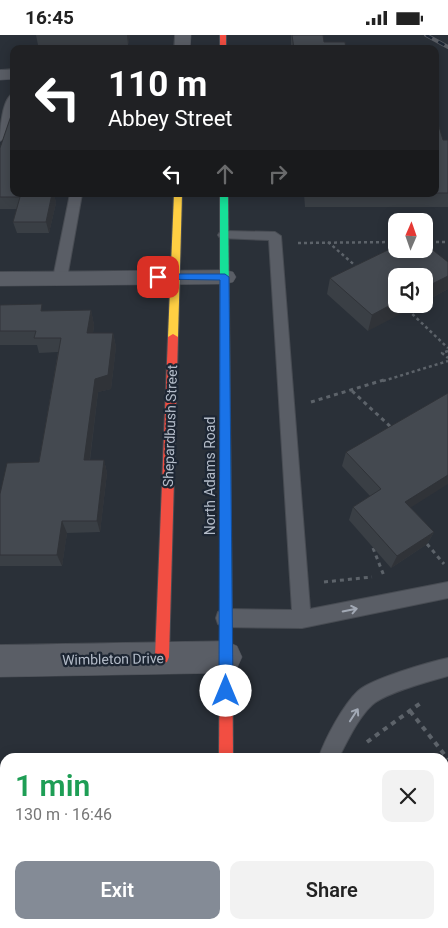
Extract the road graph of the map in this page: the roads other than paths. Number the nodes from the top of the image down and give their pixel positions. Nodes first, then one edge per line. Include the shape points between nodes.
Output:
1 (10, 108) edge
2 (0, 138) edge
3 (75, 197) edge
4 (178, 197) edge
5 (224, 197) edge
6 (224, 235) junction
7 (175, 277) junction
8 (225, 277) junction
9 (60, 278) junction
10 (0, 279) edge
11 (448, 590) edge
12 (225, 618) junction
13 (302, 619) junction
14 (162, 657) junction
15 (226, 657) junction
16 (0, 661) edge
17 (448, 667) edge
18 (226, 753) edge
19 (331, 753) edge

1 - 2 lane
3 - 9 lane
4 - 7 main road, Shepardbush Street
5 - 6 main road, North Adams Road
6 - 8 main road, North Adams Road
6 - 13 lane via 275,236
7 - 8 street
7 - 9 street
7 - 14 main road, Shepardbush Street
8 - 12 main road, North Adams Road
9 - 10 street
13 -> 11 lane
12 - 13 lane
12 - 15 main road, North Adams Road
14 - 15 street, Wimbleton Drive
14 - 16 street, Wimbleton Drive
15 - 18 main road, North Adams Road
19 -> 17 lane via 366,696

